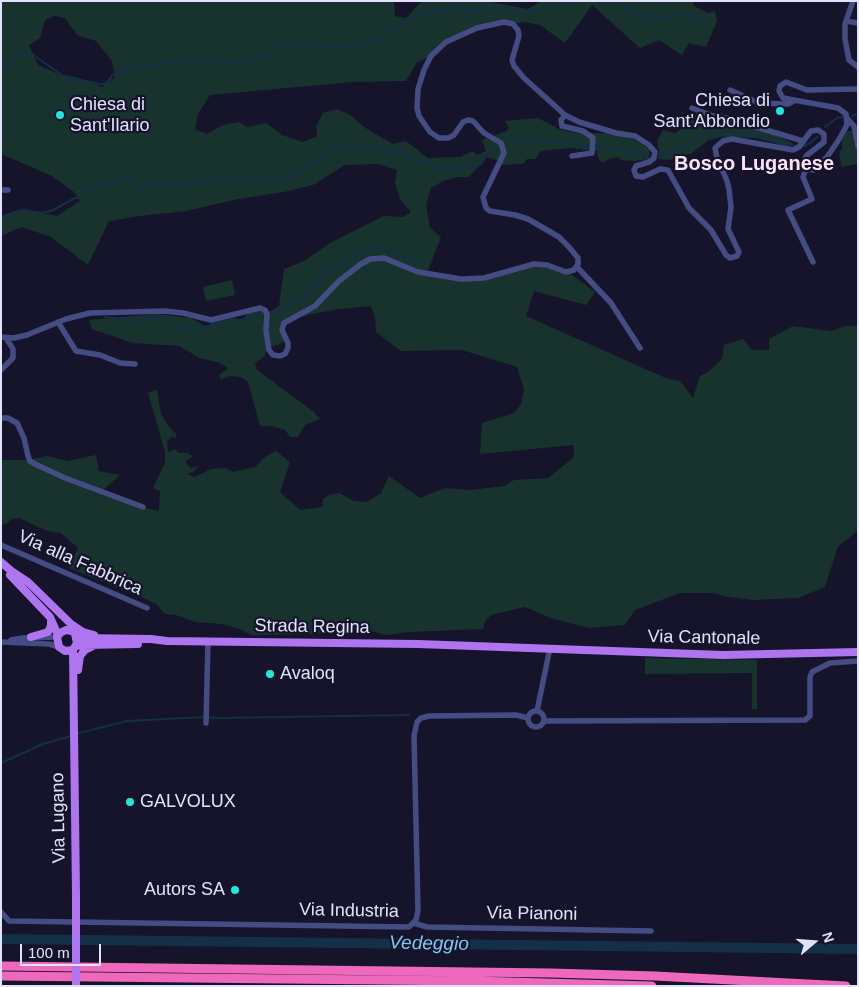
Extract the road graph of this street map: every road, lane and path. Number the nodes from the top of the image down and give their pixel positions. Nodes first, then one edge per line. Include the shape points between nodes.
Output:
1 (853, 1) edge
2 (846, 20) junction
3 (858, 23) edge
4 (858, 68) edge
5 (858, 89) edge
6 (730, 90) dead end
7 (794, 101) junction
8 (692, 108) dead end
9 (565, 115) junction
10 (846, 115) junction
11 (801, 143) junction
12 (858, 146) edge
13 (572, 156) dead end
14 (806, 169) junction
15 (814, 262) dead end
16 (577, 268) junction
17 (58, 322) junction
18 (4, 338) edge
19 (640, 348) dead end
20 (135, 364) dead end
21 (1, 370) edge
22 (1, 418) edge
23 (143, 507) dead end
24 (1, 545) edge
25 (1, 563) edge
26 (14, 572) junction
27 (147, 608) dead end
28 (48, 614) junction
29 (74, 632) junction
30 (58, 636) junction
31 (32, 637) junction
32 (128, 639) junction
33 (167, 641) junction
34 (208, 641) junction
35 (2, 642) edge
36 (99, 644) junction
37 (68, 648) junction
38 (550, 648) junction
39 (858, 652) edge
40 (858, 661) edge
41 (537, 711) junction
42 (74, 714) junction
43 (528, 718) junction
44 (544, 721) junction
45 (206, 723) dead end
46 (72, 735) junction
47 (1, 912) edge
48 (414, 923) junction
49 (651, 931) dead end
50 (1, 966) edge
51 (1, 976) edge
52 (76, 986) edge
53 (652, 986) edge
54 (846, 986) edge

1 - 2 street
2 - 3 street
2 - 4 street via 846,54 850,63
5 - 7 street via 811,90 782,84 778,91 781,96
6 - 7 street via 759,103 788,104
7 - 10 street via 838,108
8 - 11 street
9 - 11 street via 616,133 635,136 649,145 654,158 636,166 636,176 668,170 689,208 711,230 730,258 736,256 738,250 728,229 729,189 715,148 720,142 732,139 789,150
9 - 13 street via 561,120 562,126 585,132 593,138 590,154
9 - 16 street via 515,69 512,60 519,33 508,22 477,28 446,42 431,56 418,89 419,116 433,135 450,137 456,134 463,122 470,120 501,143 504,153 483,198 486,208 528,219 559,237 577,256
10 - 12 street via 854,126
10 - 14 street via 844,129 827,157 816,169
11 - 14 street via 816,129 825,137 823,144 804,158
14 - 15 street via 803,177 812,199 788,210
16 - 17 street via 566,272 534,264 484,278 461,280 418,272 384,258 370,259 349,272 312,308 284,323 282,328 288,348 280,356 269,350 267,314 262,308 211,320 178,312 156,311 90,313
16 - 19 street via 611,303
17 - 18 street via 27,335
17 - 20 street via 76,351
18 - 21 street via 13,349 14,356
22 - 23 street via 17,423 30,461 64,478
24 - 27 street, Via alla Fabbrica
25 - 26 main road
25 - 28 main road
26 - 29 main road
26 - 32 main road via 80,631
28 - 30 main road
28 - 31 main road via 50,630
29 - 30 main road via 63,631
29 - 32 main road, Strada Regina via 83,638
29 - 37 main road via 78,640
30 - 31 street
30 - 37 main road
31 - 35 street
32 - 33 main road, Strada Regina
33 - 34 main road, Strada Regina
33 - 36 main road
34 - 38 main road, Strada Regina
34 - 45 street
35 - 37 street
36 - 37 main road
36 - 42 main road via 85,650 79,658
37 - 42 main road, Via Lugano
37 - 46 main road
38 - 39 main road, Via Cantonale via 724,655
38 - 41 street
40 - 44 street via 830,662 812,672 810,716 807,720
41 - 43 street via 530,713
41 - 44 street via 544,716
42 - 46 main road, Via Lugano
43 - 44 street via 535,727
43 - 48 street, Via Industria via 516,715 429,716 417,722 414,736 418,910
46 - 52 main road, Via Lugano, bridge
47 - 48 street, Via Industria via 9,921 406,927
48 - 49 street, Via Pianoni via 427,928
50 - 54 highway via 551,973
51 - 53 highway

